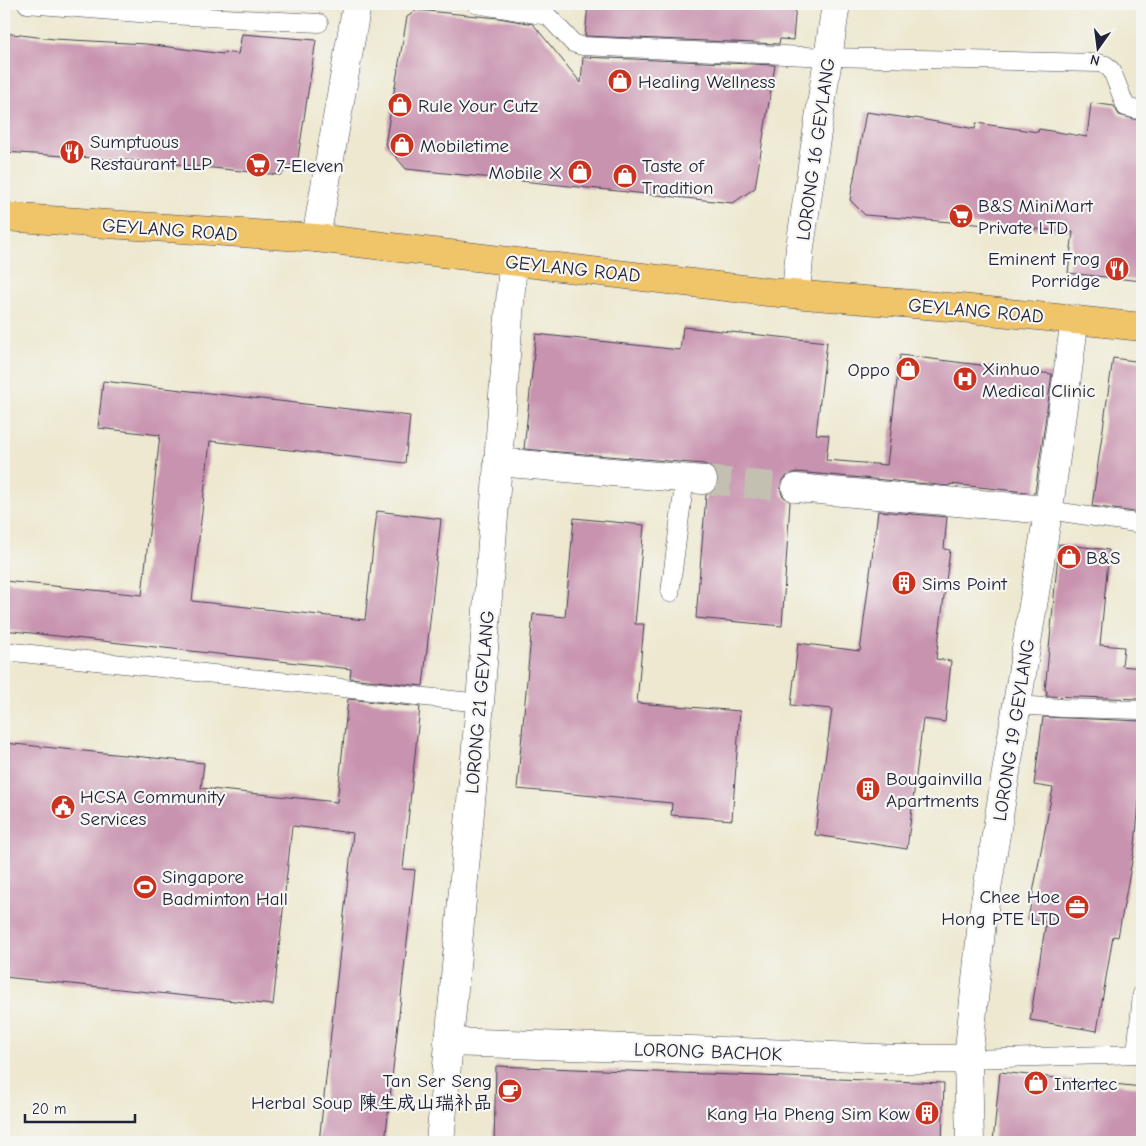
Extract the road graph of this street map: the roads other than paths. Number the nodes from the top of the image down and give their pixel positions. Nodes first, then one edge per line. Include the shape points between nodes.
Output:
1 (28, 4) edge
2 (357, 4) edge
3 (476, 4) edge
4 (836, 4) edge
5 (152, 9) edge
6 (549, 10) edge
7 (319, 23) dead end
8 (828, 57) junction
9 (1142, 111) edge
10 (4, 217) edge
11 (316, 238) junction
12 (513, 262) junction
13 (796, 294) junction
14 (1075, 320) junction
15 (1142, 327) edge
16 (498, 462) junction
17 (694, 479) joint
18 (796, 488) tunnel mouth
19 (1048, 510) junction
20 (1142, 524) edge
21 (670, 593) dead end
22 (4, 651) edge
23 (480, 703) junction
24 (1017, 705) junction
25 (1142, 710) edge
26 (1142, 994) edge
27 (448, 1042) junction
28 (1139, 1054) edge
29 (968, 1059) junction
30 (440, 1142) edge
31 (970, 1142) edge

1 - 5 lane
2 - 11 street
3 - 6 lane
4 - 8 street, LORONG 16 GEYLANG
5 - 7 lane
6 - 8 lane via 573,43 582,46
8 - 9 lane via 1098,63 1112,71 1126,107
8 - 13 street, LORONG 16 GEYLANG
10 - 11 main road, GEYLANG ROAD
11 - 12 main road, GEYLANG ROAD
12 - 13 main road, GEYLANG ROAD
12 - 16 street, LORONG 21 GEYLANG
13 - 14 main road, GEYLANG ROAD
14 - 15 main road, GEYLANG ROAD
14 - 19 street, LORONG 19 GEYLANG
16 - 17 street
16 - 23 street, LORONG 21 GEYLANG
17 - 21 lane
18 - 19 street
19 - 20 lane
19 - 24 street, LORONG 19 GEYLANG
22 - 23 lane
23 - 27 street, LORONG 21 GEYLANG
24 - 25 lane
24 - 29 street, LORONG 19 GEYLANG via 982,921
26 - 28 lane
27 - 29 street, LORONG BACHOK
27 - 30 street, LORONG 21 GEYLANG
28 - 29 lane
29 - 31 street, LORONG 19 GEYLANG

